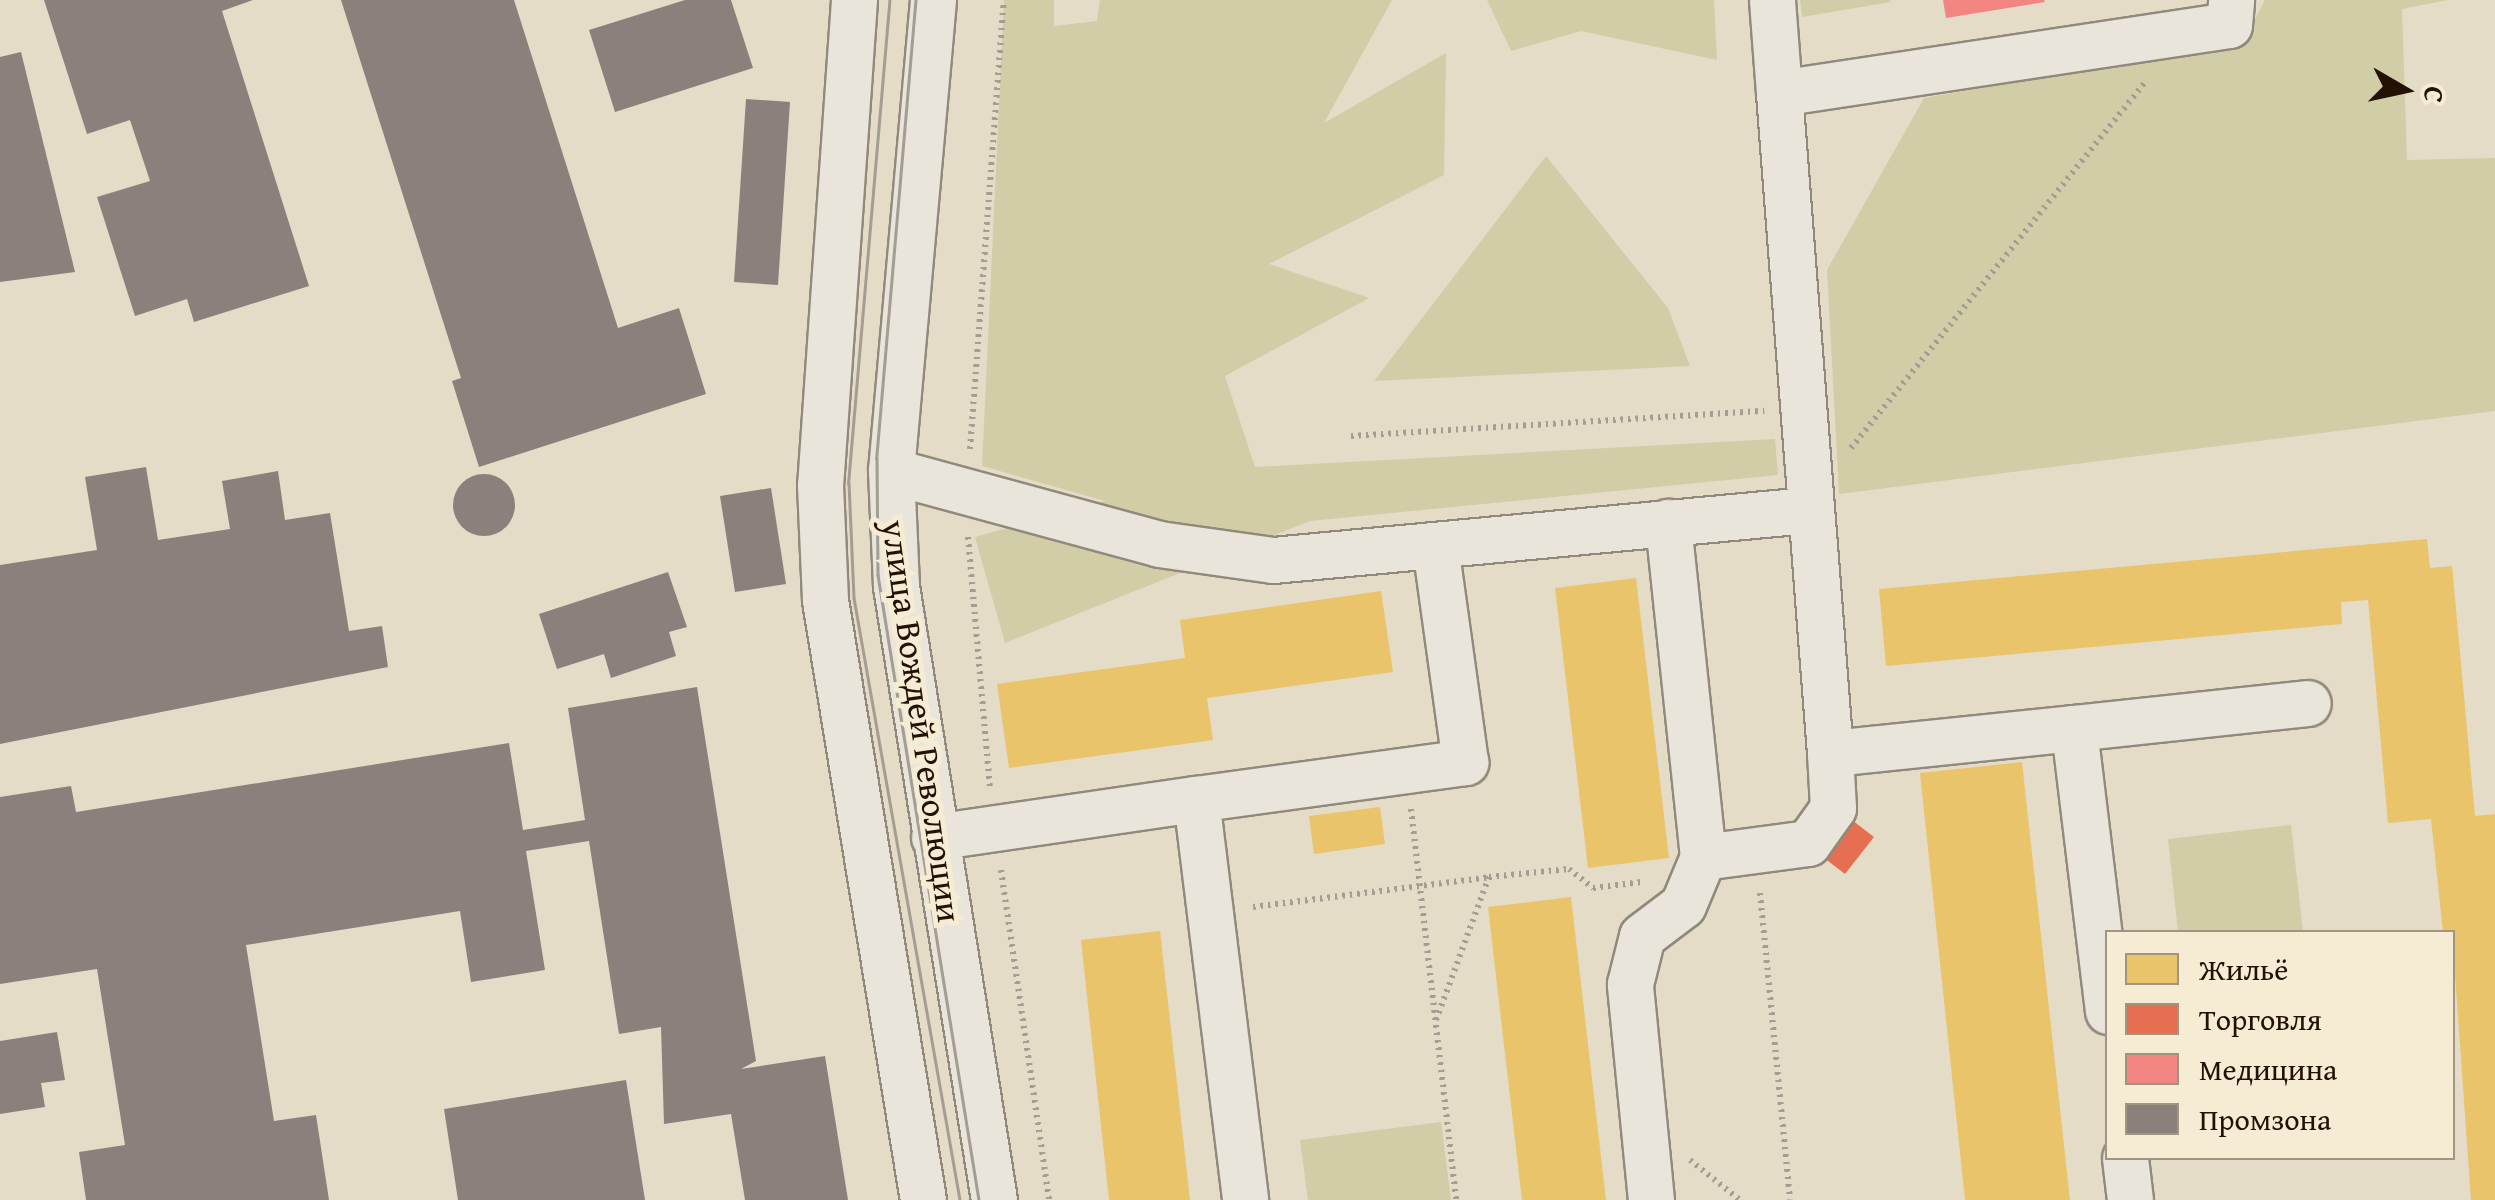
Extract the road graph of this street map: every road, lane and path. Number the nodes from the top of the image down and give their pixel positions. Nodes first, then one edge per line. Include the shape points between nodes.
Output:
1 (854, 0) edge
2 (933, 0) edge
3 (1004, 0) edge
4 (1772, 0) edge
5 (2230, 0) edge
6 (2186, 30) junction
7 (1779, 93) junction
8 (1802, 408) junction
9 (1350, 436) dead end
10 (891, 471) junction
11 (966, 496) junction
12 (1807, 501) junction
13 (1668, 522) junction
14 (1434, 545) junction
15 (2308, 704) dead end
16 (2074, 728) junction
17 (1830, 753) junction
18 (1407, 771) junction
19 (1196, 799) junction
20 (995, 826) junction
21 (934, 837) junction
22 (1703, 857) junction
23 (1490, 877) dead end
24 (1420, 886) junction
25 (1210, 912) junction
26 (2105, 986) edge
27 (2125, 1160) edge
28 (923, 1200) edge
29 (994, 1200) edge
30 (1050, 1200) edge
31 (1245, 1200) edge
32 (1456, 1200) edge
33 (1651, 1200) edge
34 (2130, 1200) edge

1 - 28 street, улица Вождей Революции via 820,485 825,600
2 - 10 street, улица Вождей Революции
3 - 11 path
4 - 7 street
5 - 6 street via 2229,25
6 - 7 street
6 - 12 path via 1886,412
7 - 8 street
8 - 9 path
8 - 12 street
10 - 11 street
10 - 21 street, улица Вождей Революции via 896,586
11 - 14 street via 1160,544 1273,560
11 - 20 path via 974,670
12 - 13 street
12 - 17 street
13 - 14 street
13 - 22 street
14 - 18 street via 1465,762
15 - 16 street
16 - 17 street
16 - 26 street
17 - 22 street via 1833,808 1808,843
18 - 19 street
18 - 24 path
19 - 20 street
19 - 25 street
20 - 21 street
20 - 30 path
21 - 29 street, улица Вождей Революции
22 - 33 street via 1683,906 1642,936 1630,984
23 - 24 path
24 - 25 path
24 - 32 path
25 - 31 street
27 - 34 street

